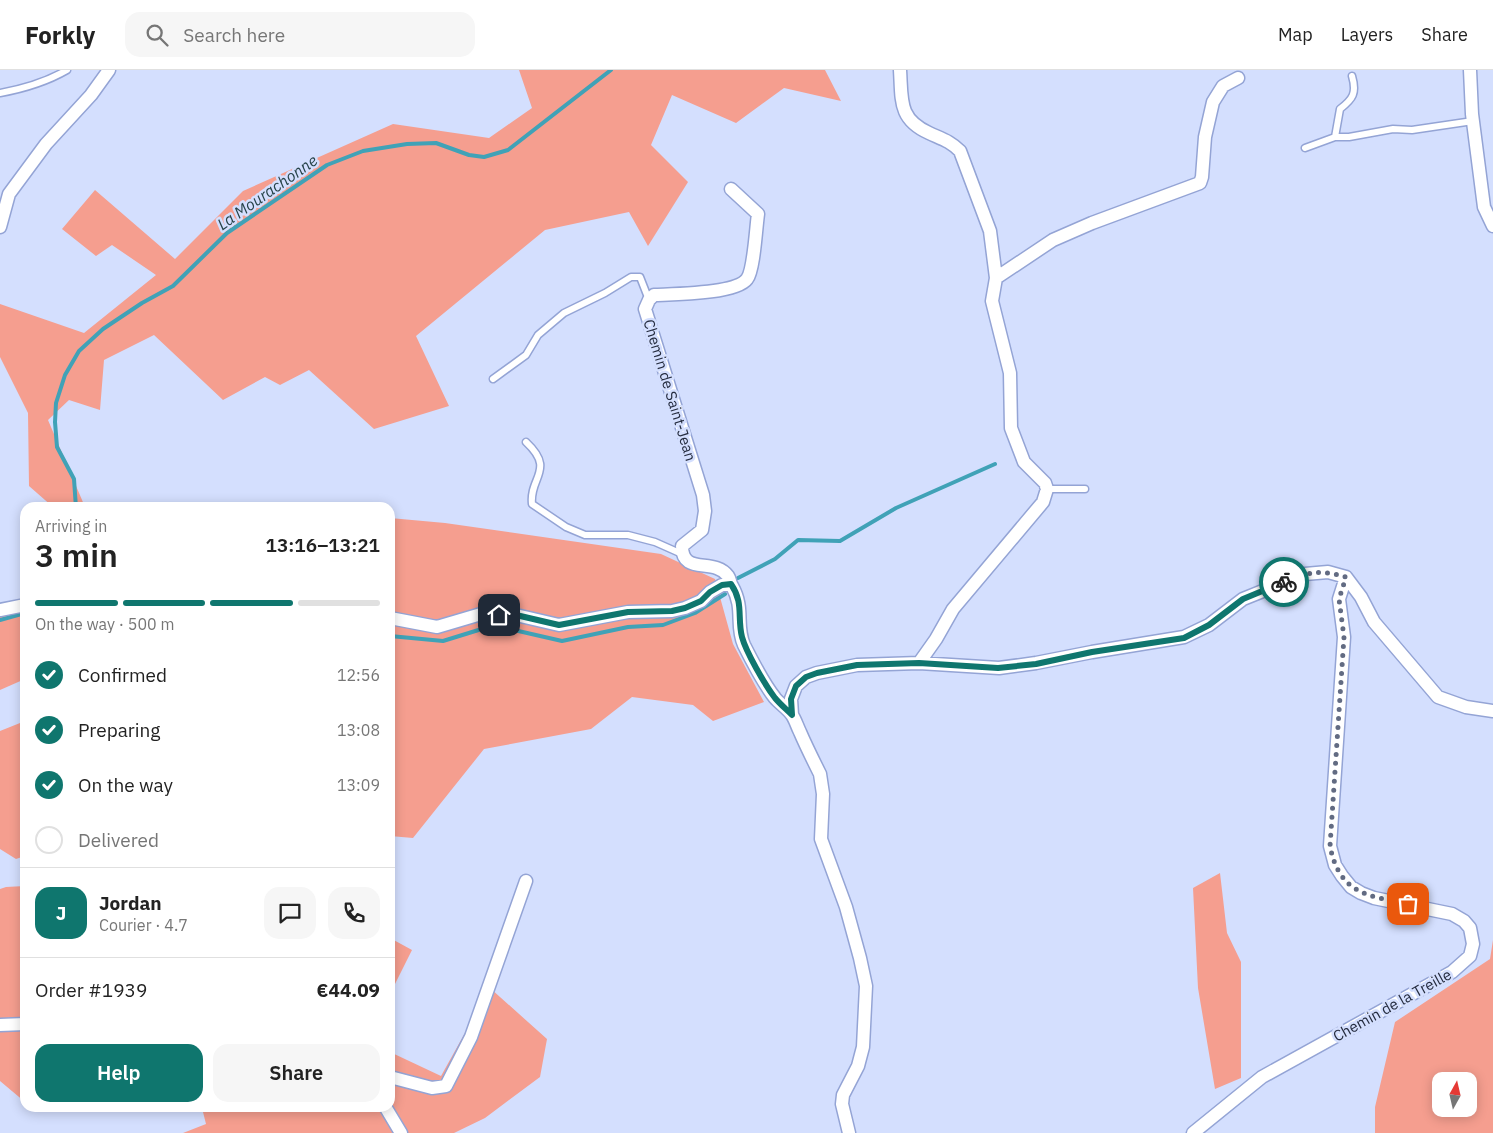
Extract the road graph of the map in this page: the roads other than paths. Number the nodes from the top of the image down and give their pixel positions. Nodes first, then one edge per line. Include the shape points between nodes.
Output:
1 (67, 70) edge
2 (108, 70) edge
3 (900, 70) edge
4 (1470, 70) edge
5 (1352, 76) dead end
6 (1238, 78) dead end
7 (0, 93) edge
8 (1473, 121) junction
9 (1335, 137) junction
10 (1305, 148) dead end
11 (731, 189) dead end
12 (1493, 226) edge
13 (0, 227) edge
14 (996, 278) junction
15 (649, 300) junction
16 (493, 380) dead end
17 (526, 442) dead end
18 (1047, 489) junction
19 (1085, 489) dead end
20 (682, 554) junction
21 (1346, 577) junction
22 (731, 584) junction
23 (20, 605) edge
24 (0, 610) edge
25 (395, 619) edge
26 (919, 663) junction
27 (1493, 710) edge
28 (792, 715) junction
29 (526, 881) dead end
30 (20, 1024) edge
31 (0, 1025) edge
32 (395, 1078) edge
33 (388, 1112) edge
34 (401, 1133) edge
35 (849, 1133) edge
36 (1193, 1133) edge

1 - 7 lane
2 - 13 street via 46,144 10,194
3 - 14 street via 902,106 906,114 927,132 952,142 960,151 990,231
4 - 8 street
5 - 9 lane via 1355,86 1351,101 1340,109
6 - 14 street via 1223,86 1213,102 1200,183 1053,240
8 - 9 lane
8 - 12 street via 1484,207
9 - 10 lane
11 - 15 street, Chemin de Saint-Jean via 758,214 747,279 723,290 654,295
14 - 18 street via 992,301 1010,373 1011,428 1024,462
15 - 16 lane via 640,277 631,277 564,314 538,336 526,355
15 - 20 street, Chemin de Saint-Jean via 645,310 706,511 702,530 682,546
17 - 20 lane via 540,459 540,475 531,496 532,504 566,527 585,535 628,535
18 - 19 lane
18 - 26 street via 1043,502 953,609
20 - 22 street via 687,561 722,570 729,576
21 - 26 street via 1328,572 1305,574 1243,599 1209,625 1184,638 998,668
21 - 27 street via 1374,622 1438,697 1466,707
21 - 36 street, Chemin de la Treille via 1339,599 1344,637 1330,846 1333,860 1351,887 1361,893 1452,914 1464,921 1473,936 1470,956 1452,972 1262,1077
22 - 25 street via 722,585 701,601 679,610 628,612 559,625 516,615 481,614 436,627
22 - 28 street via 741,609 744,644 775,698
23 - 24 street
26 - 28 street via 857,665 806,677 796,686 791,699
28 - 35 street via 820,774 823,794 821,838 864,971 862,1047 858,1066 843,1095 842,1104
29 - 32 street via 471,1036 446,1086 432,1088
30 - 31 street
33 - 34 street

